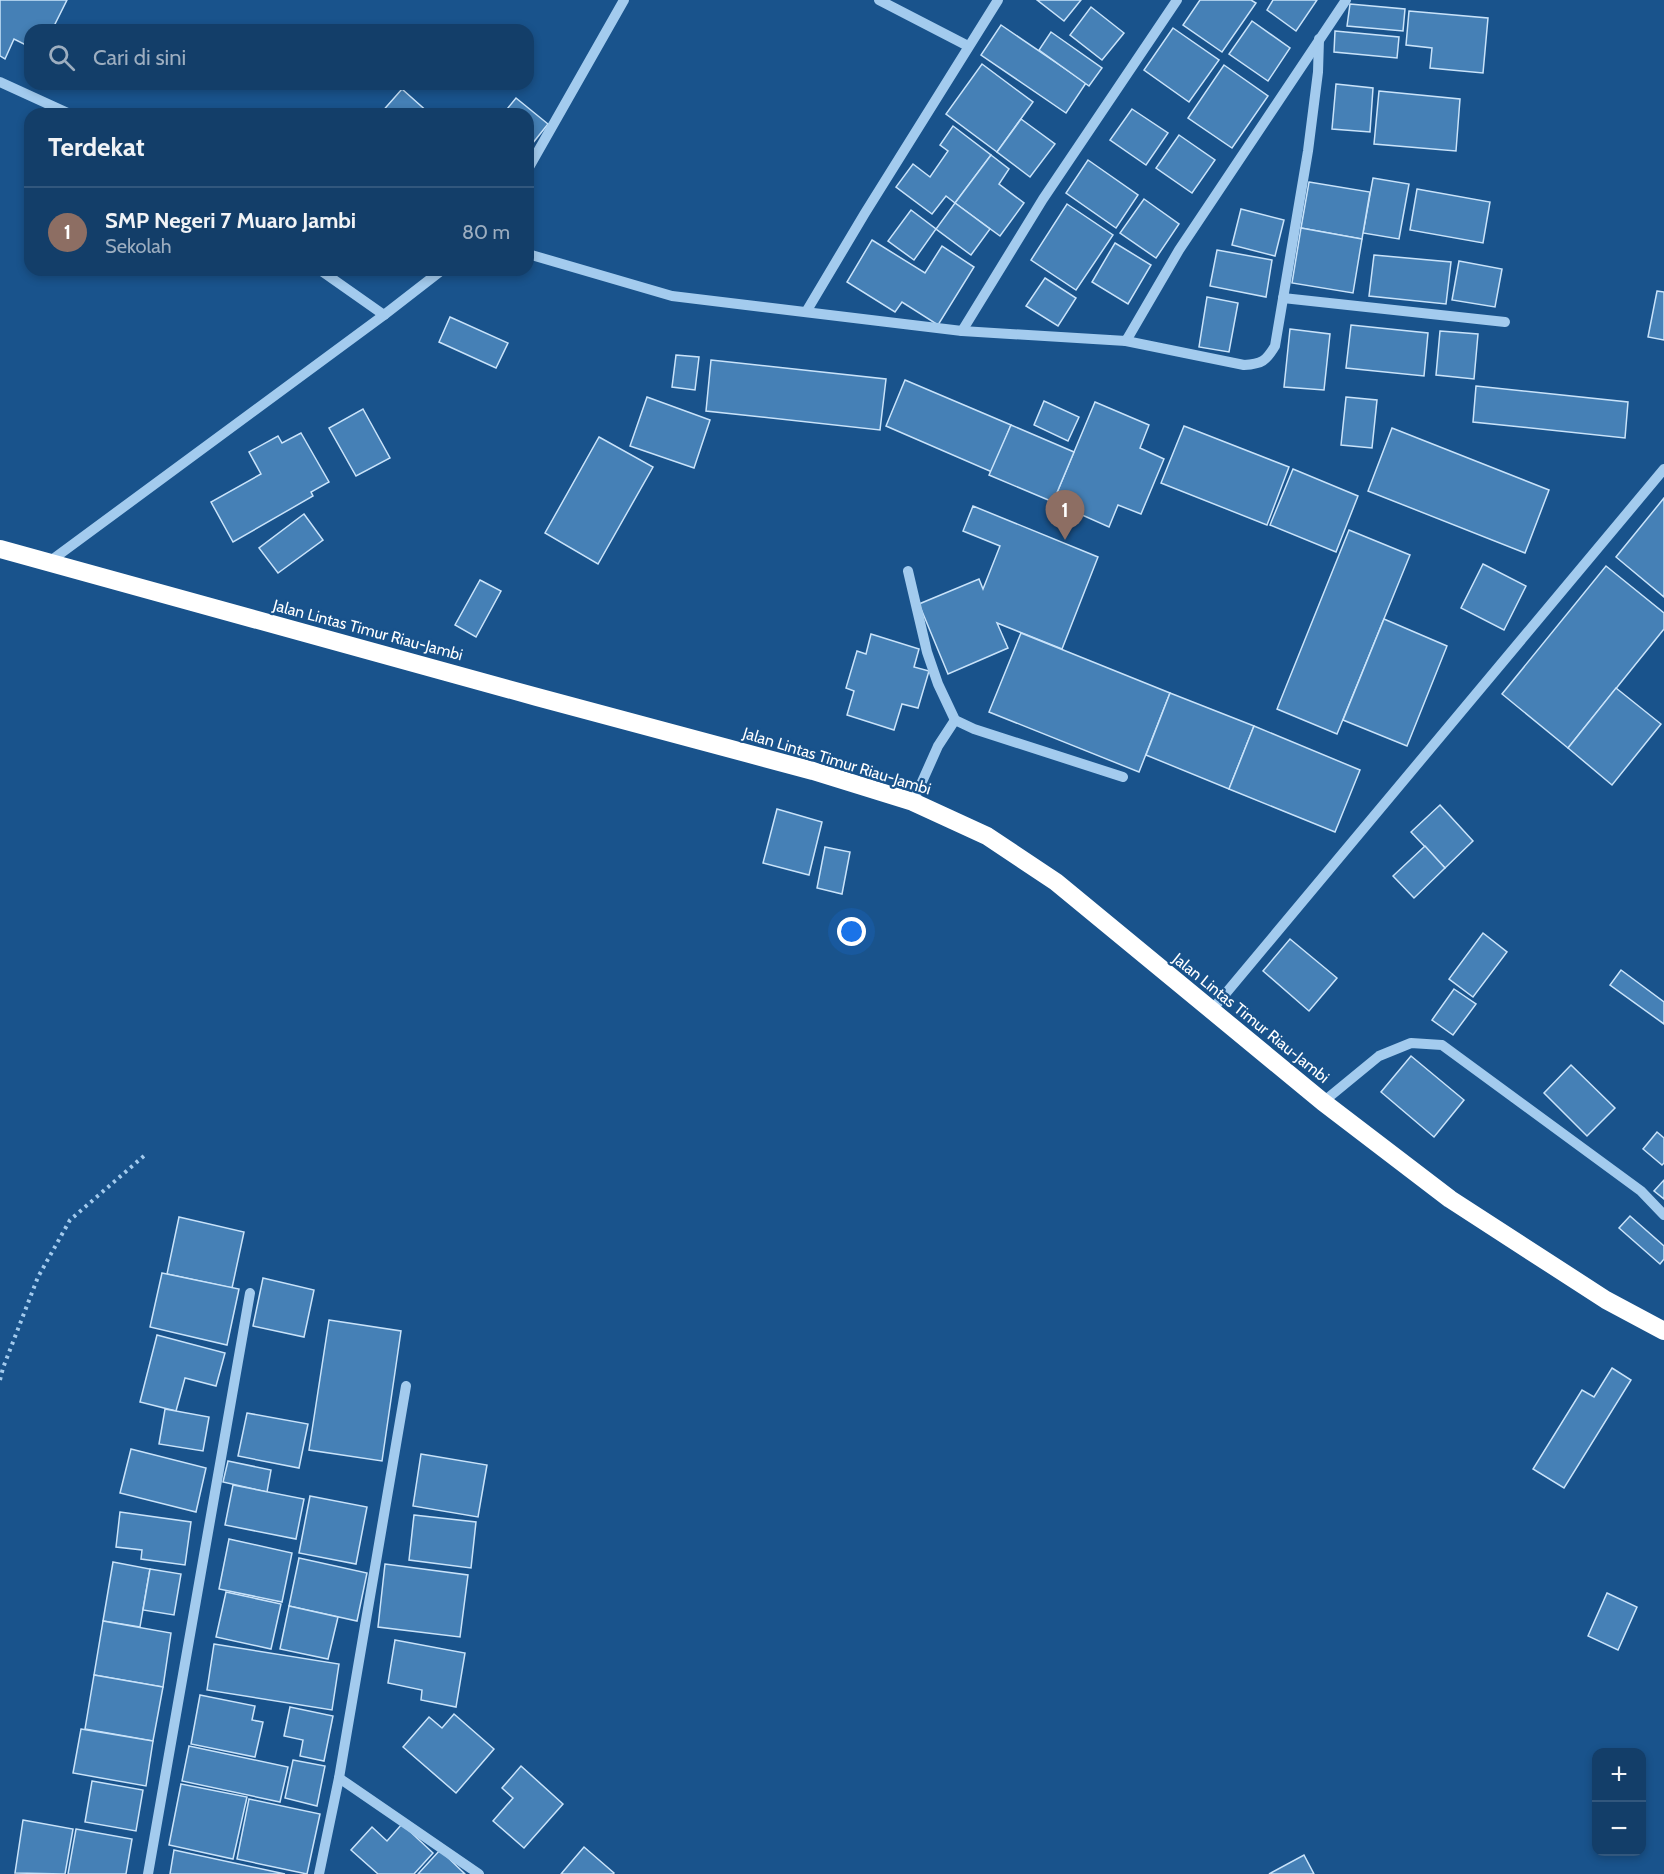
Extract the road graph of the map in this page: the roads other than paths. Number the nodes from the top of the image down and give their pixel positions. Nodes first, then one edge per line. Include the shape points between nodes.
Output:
1 (624, 0) edge
2 (879, 0) edge
3 (998, 0) edge
4 (1177, 0) edge
5 (1346, 0) edge
6 (1319, 39) junction
7 (968, 46) junction
8 (0, 82) edge
9 (57, 108) edge
10 (534, 158) edge
11 (534, 256) edge
12 (329, 276) edge
13 (434, 276) edge
14 (1283, 298) junction
15 (806, 312) junction
16 (384, 315) junction
17 (1505, 322) dead end
18 (962, 331) junction
19 (1126, 341) junction
20 (1664, 469) edge
21 (0, 549) edge
22 (49, 562) junction
23 (908, 571) dead end
24 (955, 720) junction
25 (1123, 777) dead end
26 (913, 802) junction
27 (1211, 1011) junction
28 (1323, 1102) junction
29 (1664, 1215) edge
30 (250, 1293) dead end
31 (1664, 1331) edge
32 (406, 1386) dead end
33 (339, 1778) junction
34 (148, 1874) edge
35 (319, 1874) edge
36 (479, 1874) edge

1 - 10 street
2 - 7 street
3 - 7 street
4 - 18 street via 1043,199
5 - 6 street
6 - 14 street via 1308,151
6 - 19 street via 1179,250
7 - 15 street
8 - 9 street
11 - 15 street via 672,296
12 - 16 street
13 - 16 street
14 - 17 street
14 - 19 street via 1275,346 1267,360 1255,365
15 - 18 street
16 - 22 street
18 - 19 street
20 - 27 street
21 - 22 highway, Jalan Lintas Timur Riau-Jambi
22 - 26 highway, Jalan Lintas Timur Riau-Jambi via 813,771
23 - 24 street via 927,652
24 - 25 street
24 - 26 street via 938,746
26 - 27 highway, Jalan Lintas Timur Riau-Jambi via 987,836 1056,882
27 - 28 highway, Jalan Lintas Timur Riau-Jambi
28 - 29 street via 1379,1056 1412,1043 1442,1045 1641,1191
28 - 31 highway, Jalan Lintas Timur Riau-Jambi via 1450,1199 1606,1300
30 - 34 street
32 - 33 street
33 - 35 street
33 - 36 street

